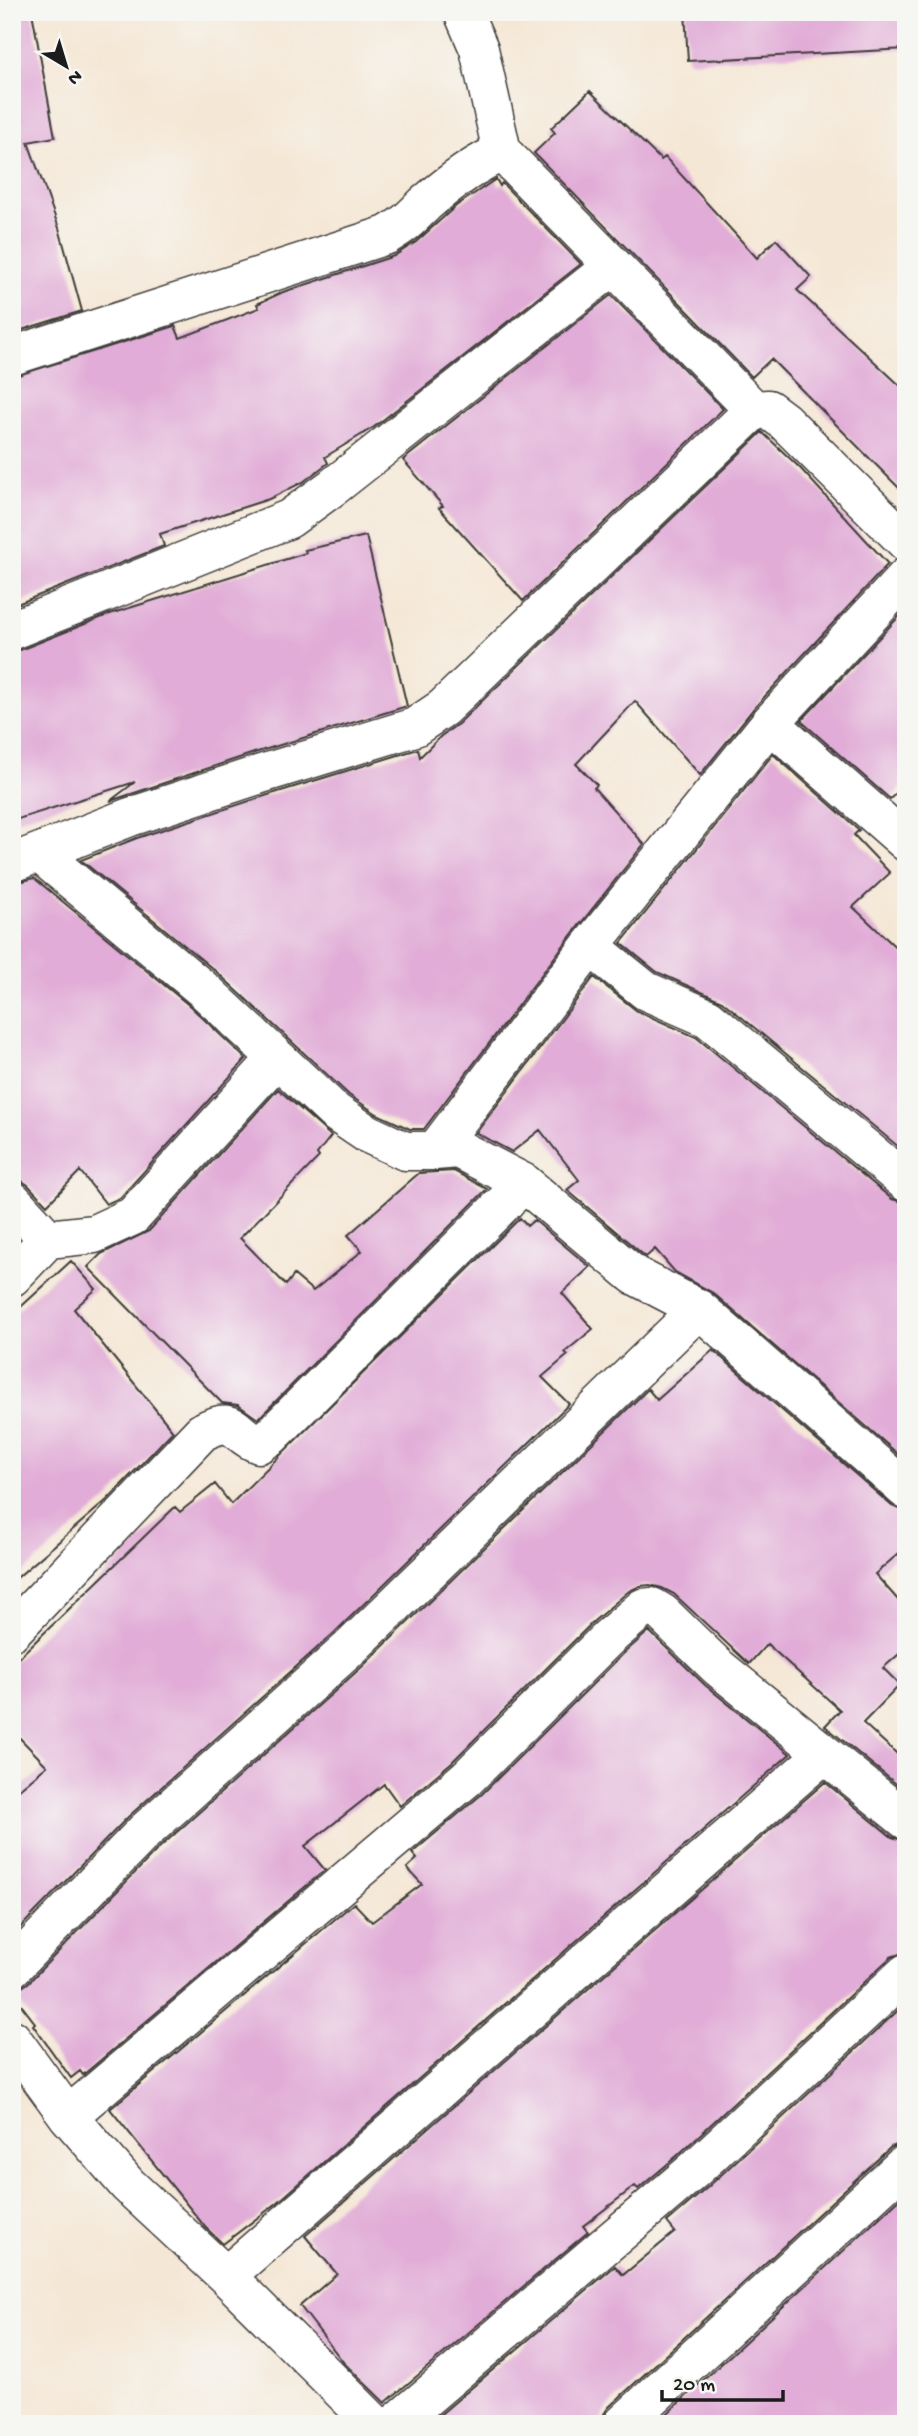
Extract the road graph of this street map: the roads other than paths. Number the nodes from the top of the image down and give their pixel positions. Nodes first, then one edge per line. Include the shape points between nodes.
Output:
1 (463, 12) edge
2 (502, 152) junction
3 (613, 266) junction
4 (12, 356) edge
5 (754, 410) junction
6 (906, 542) edge
7 (906, 577) edge
8 (12, 630) edge
9 (769, 723) junction
10 (906, 842) edge
11 (26, 858) edge
12 (590, 946) junction
13 (277, 1058) junction
14 (435, 1152) junction
15 (906, 1182) edge
16 (524, 1183) junction
17 (12, 1200) edge
18 (48, 1239) junction
19 (12, 1277) edge
20 (699, 1309) junction
21 (906, 1490) edge
22 (12, 1631) edge
23 (824, 1754) junction
24 (906, 1820) edge
25 (12, 1968) edge
26 (906, 1973) edge
27 (12, 2039) edge
28 (68, 2116) junction
29 (906, 2163) edge
30 (226, 2276) junction
31 (375, 2424) edge
32 (395, 2424) edge
33 (623, 2424) edge

1 - 2 street via 479,48
2 - 3 street
2 - 4 street via 484,160 387,234
3 - 5 street
3 - 8 street via 289,519
5 - 6 street via 768,409 784,421
5 - 11 street via 443,708 415,727 130,817
7 - 9 street
9 - 10 street
9 - 12 street
11 - 13 street via 205,991
12 - 14 street
12 - 15 street via 646,991 708,1018
13 - 14 street via 335,1112 366,1133 405,1151
13 - 18 street via 133,1216 94,1234
14 - 16 street via 457,1149
16 - 20 street via 634,1275
16 - 22 street via 271,1436 258,1444 230,1424 202,1432
17 - 18 street
18 - 19 street
20 - 21 street
20 - 25 street via 349,1649 144,1832
23 - 24 street
23 - 28 street via 719,1668 662,1614 652,1607 643,1608 467,1778
23 - 30 street
26 - 32 street via 694,2171
27 - 28 street
28 - 30 street via 128,2185
29 - 33 street
30 - 31 street

